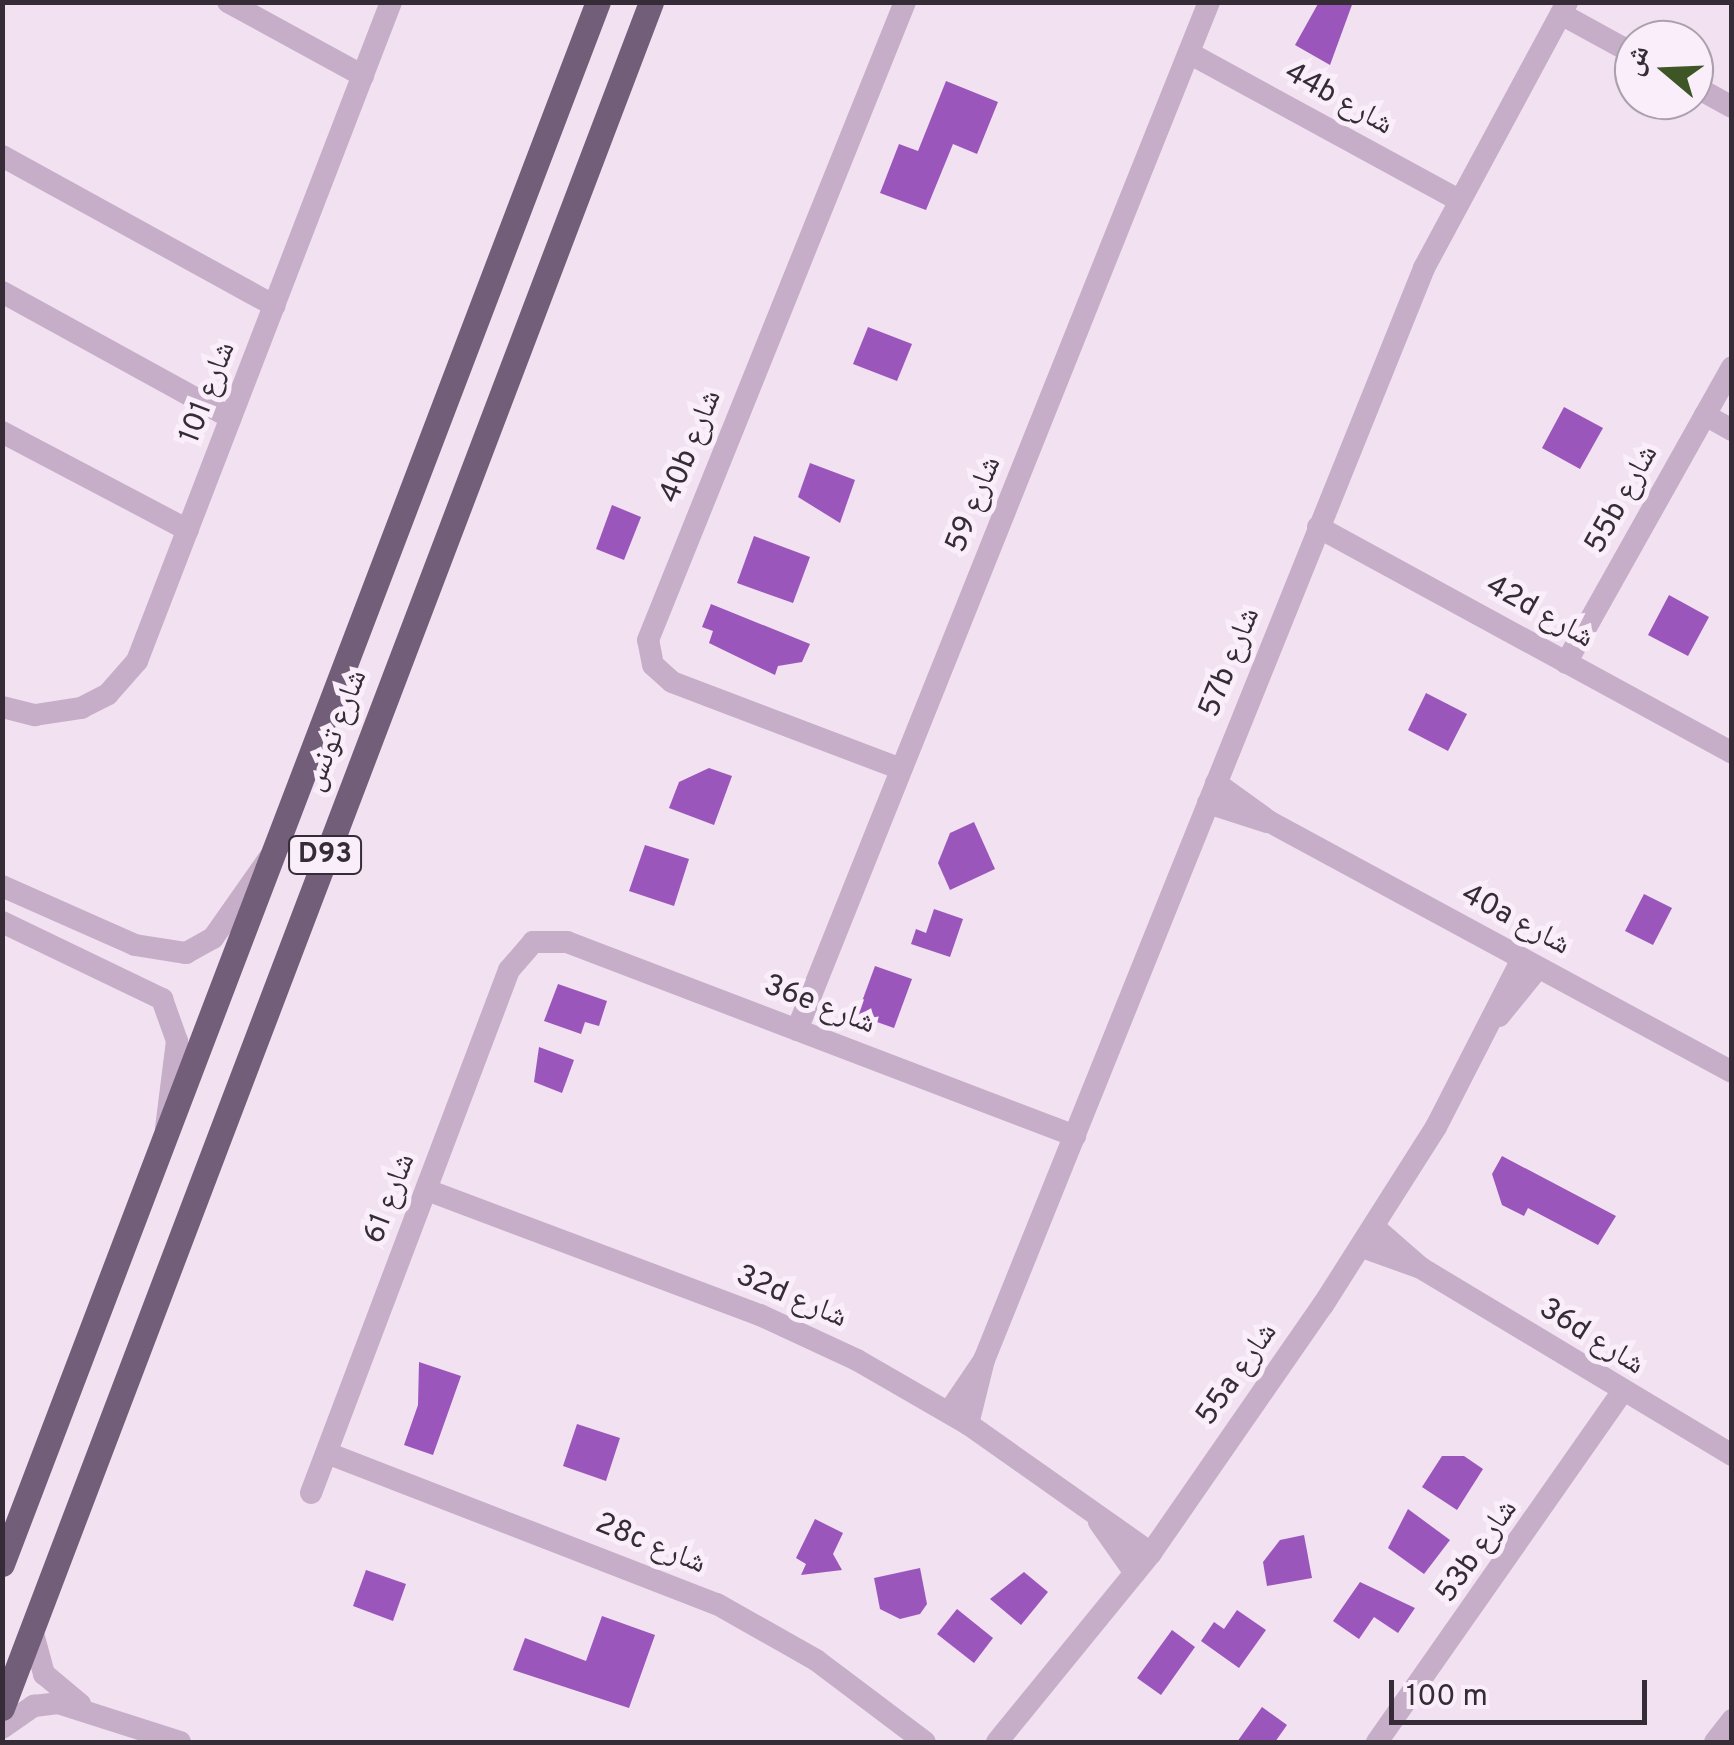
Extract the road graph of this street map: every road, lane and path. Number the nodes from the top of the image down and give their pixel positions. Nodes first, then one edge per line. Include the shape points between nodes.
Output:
1 (228, 2) edge
2 (391, 2) edge
3 (598, 2) edge
4 (651, 2) edge
5 (905, 2) edge
6 (1210, 2) edge
7 (1564, 8) edge
8 (1614, 41) edge
9 (1189, 53) junction
10 (363, 76) junction
11 (2, 156) edge
12 (1457, 199) junction
13 (2, 292) edge
14 (275, 306) junction
15 (1732, 367) edge
16 (1705, 415) junction
17 (231, 418) junction
18 (1732, 430) edge
19 (2, 432) edge
20 (1318, 527) junction
21 (188, 530) junction
22 (1566, 662) junction
23 (2, 707) edge
24 (1732, 753) edge
25 (901, 770) junction
26 (1212, 793) junction
27 (270, 857) junction
28 (2, 886) edge
29 (2, 922) edge
30 (542, 938) joint
31 (1530, 963) junction
32 (797, 1030) junction
33 (1732, 1072) edge
34 (166, 1133) junction
35 (1075, 1136) junction
36 (427, 1190) junction
37 (1368, 1237) junction
38 (1622, 1392) junction
39 (959, 1418) junction
40 (326, 1453) junction
41 (1732, 1454) edge
42 (311, 1493) dead end
43 (1099, 1522) junction
44 (1151, 1552) junction
45 (2, 1564) edge
46 (1135, 1573) junction
47 (32, 1630) junction
48 (82, 1706) junction
49 (2, 1708) edge
50 (1732, 1720) edge
51 (2, 1728) edge
52 (180, 1742) edge
53 (925, 1742) edge
54 (997, 1742) edge
55 (1376, 1742) edge
56 (1715, 1742) edge

1 - 10 street
2 - 10 street, شارع 101
3 - 27 main road, شارع تونس / D93
4 - 47 main road, شارع تونس / D93
5 - 25 street, 40b شارع via 648,640 653,665 672,682
6 - 9 street, شارع 59
7 - 8 street
7 - 12 street, 57b شارع
9 - 12 street, 44b شارع
9 - 25 street, شارع 59
10 - 14 street, شارع 101
11 - 14 street
12 - 20 street, 57b شارع
13 - 17 street
14 - 17 street, شارع 101
15 - 16 street, 55b شارع
16 - 18 street
16 - 22 street, 55b شارع
17 - 21 street, شارع 101
19 - 21 street
20 - 22 street, 42d شارع
20 - 26 street, 57b شارع
21 - 23 street, شارع 101 via 137,661 119,684 66,712
22 - 24 street, 42d شارع
25 - 32 street, شارع 59
26 - 31 street, 40a شارع
26 - 35 street, 57b شارع
27 - 28 street via 213,938 186,953 134,945
27 - 34 main road, شارع تونس / D93
29 - 34 street via 162,999 176,1041
30 - 32 street, 36e شارع
30 - 36 street, شارع 61 via 509,970
31 - 33 street, 40a شارع
31 - 37 street, 55a شارع
32 - 35 street, 36e شارع
34 - 45 main road, شارع تونس / D93
35 - 39 street, 57b شارع
36 - 39 street, 32d شارع via 760,1315
36 - 40 street, شارع 61
37 - 38 street, 36d شارع
37 - 44 street, 55a شارع
38 - 41 street, 36d شارع
38 - 55 street, 53b شارع
39 - 43 street, 32d شارع
40 - 42 street, شارع 61
40 - 53 street, 28c شارع via 717,1604 816,1660
43 - 44 street, 32d شارع
43 - 46 street, 32d شارع
44 - 46 street, 55a شارع
46 - 54 street, 55a شارع
47 - 48 street via 44,1674
47 - 49 main road, شارع تونس / D93
48 - 51 street via 42,1703
48 - 52 street
50 - 56 street

